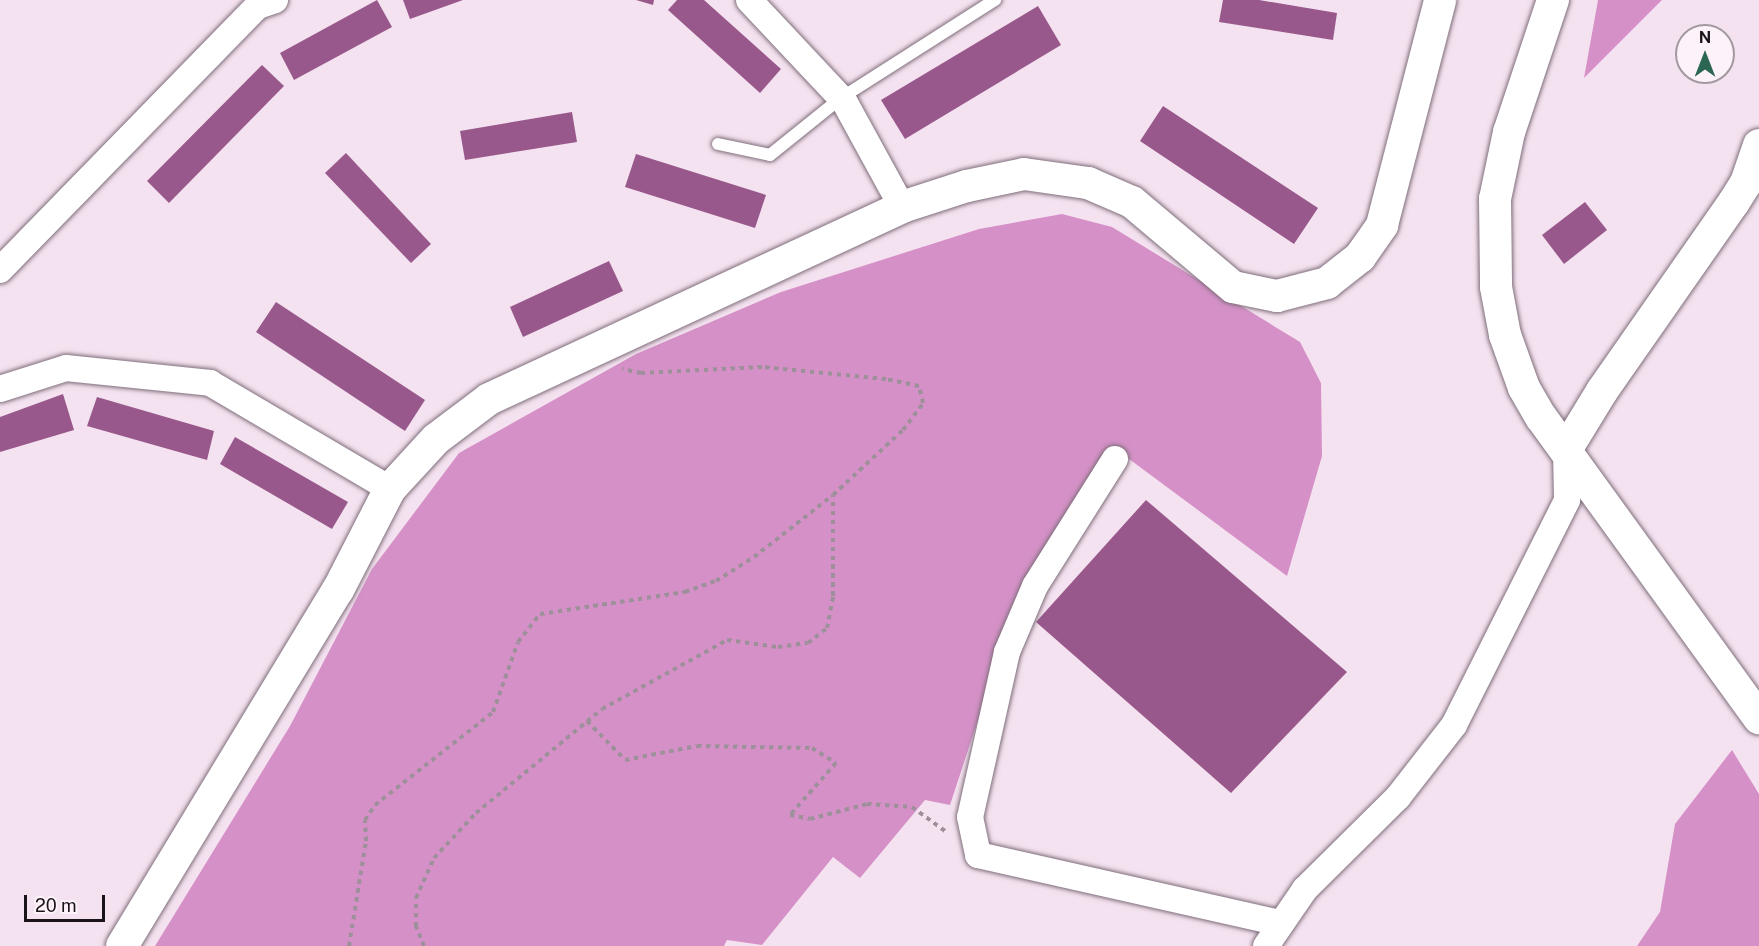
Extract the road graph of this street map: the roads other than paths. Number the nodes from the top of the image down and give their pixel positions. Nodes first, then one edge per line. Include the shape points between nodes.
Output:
1 (275, 0) edge
2 (749, 0) edge
3 (995, 0) edge
4 (1440, 0) edge
5 (1553, 0) edge
6 (841, 98) junction
7 (718, 144) dead end
8 (1759, 145) edge
9 (902, 207) junction
10 (0, 270) edge
11 (0, 389) edge
12 (1566, 450) junction
13 (1115, 459) dead end
14 (390, 489) junction
15 (1759, 718) edge
16 (1279, 923) junction
17 (122, 946) edge
18 (1266, 946) edge

1 - 10 street via 258,6
2 - 6 street
3 - 6 lane
4 - 9 street via 1382,225 1360,257 1327,283 1277,296 1233,287 1132,202 1088,183 1024,174 967,186
5 - 12 street via 1509,132 1495,199 1494,254 1500,310 1524,388
6 - 7 lane via 770,155
6 - 9 street
8 - 12 street via 1734,202
9 - 14 street via 489,399 436,438
11 - 14 street via 66,368 210,383
12 - 15 street
12 - 16 street via 1567,500 1454,725 1405,789 1330,861
13 - 16 street via 1035,586 1007,652 970,817 978,855
14 - 17 street via 338,590
16 - 18 street

